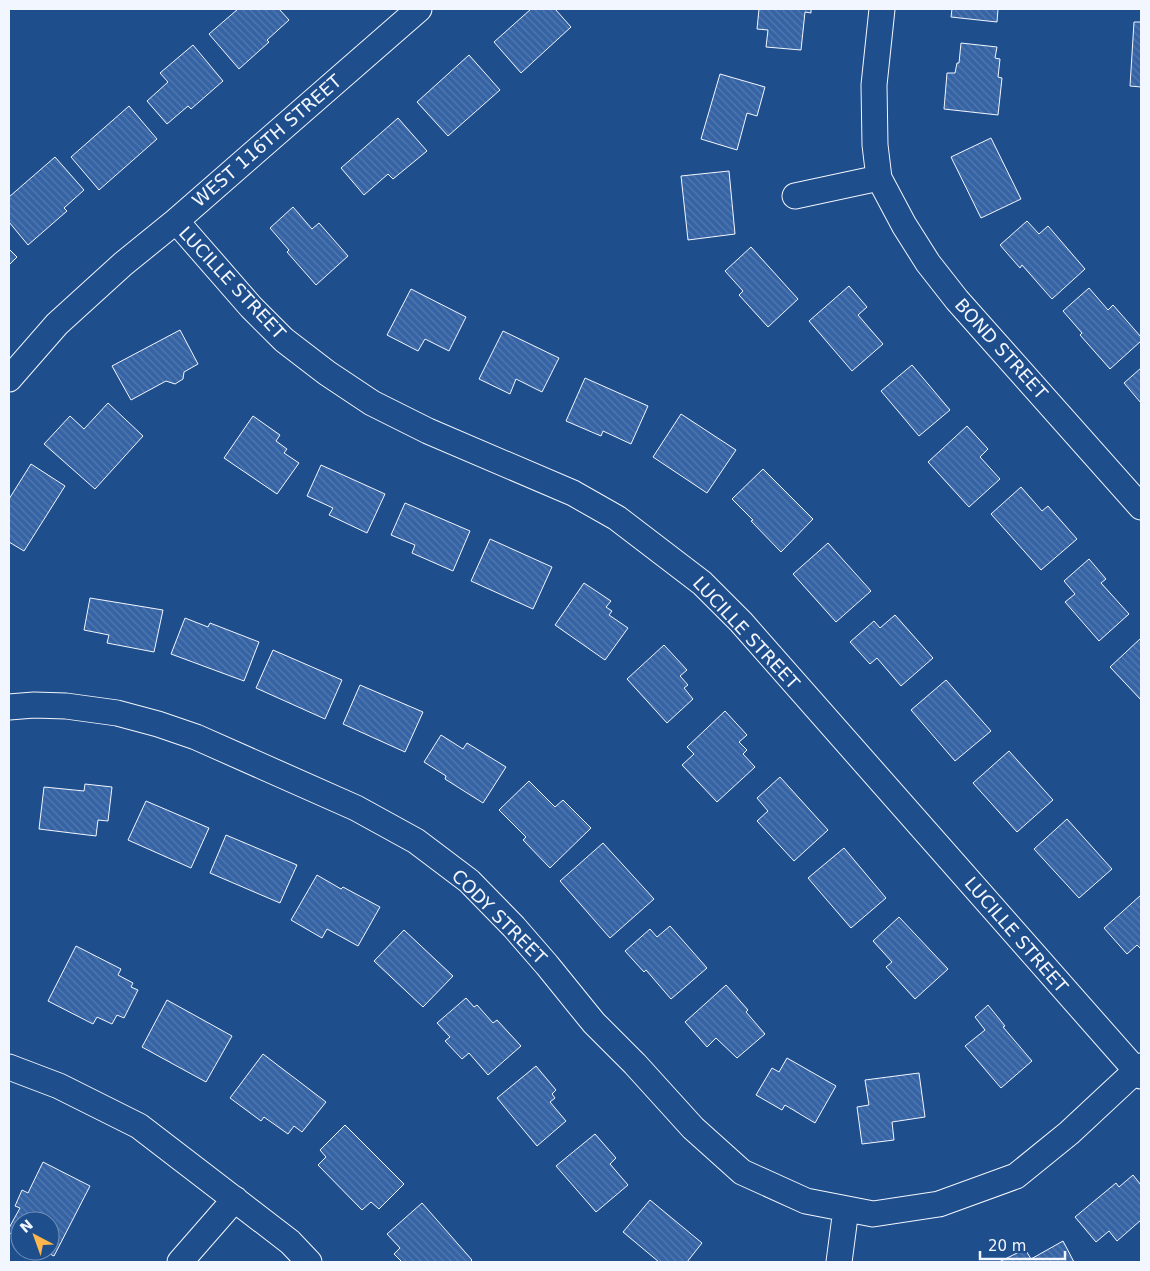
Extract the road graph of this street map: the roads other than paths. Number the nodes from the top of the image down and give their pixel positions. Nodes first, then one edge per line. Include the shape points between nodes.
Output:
1 (420, 9) edge
2 (882, 9) edge
3 (879, 178) junction
4 (795, 196) dead end
5 (176, 221) junction
6 (9, 379) edge
7 (1141, 507) edge
8 (9, 707) edge
9 (9, 1067) edge
10 (1140, 1071) edge
11 (235, 1199) junction
12 (846, 1209) junction
13 (180, 1262) edge
14 (309, 1262) edge
15 (839, 1262) edge

1 - 5 street, WEST 116TH STREET
2 - 3 street, BOND STREET via 874,85
3 - 4 street
3 - 7 street, BOND STREET via 928,264
5 - 6 street, WEST 116TH STREET via 57,324
5 - 10 street, LUCILLE STREET via 251,307 284,340 327,373 372,403 428,431 573,493 617,518 702,583 741,622
8 - 12 street, CODY STREET via 66,706 117,713 158,724 196,737 356,808 416,841 469,881 692,1128 742,1172 806,1201
9 - 11 street via 59,1086 139,1126
10 - 12 street, CODY STREET via 1016,1176 939,1204 873,1214
11 - 13 street
11 - 14 street via 290,1242
12 - 15 street

